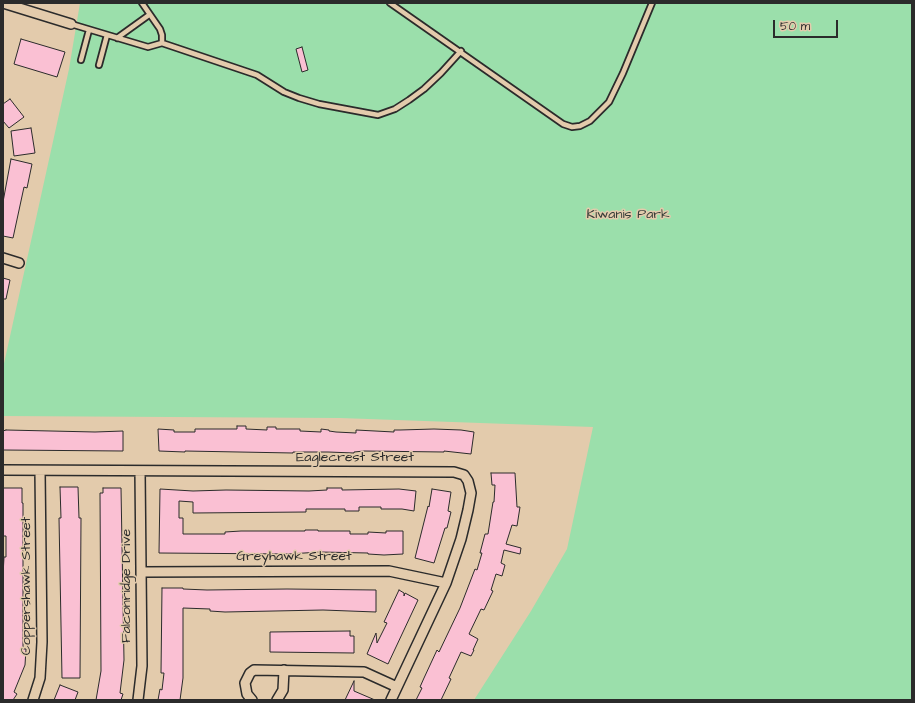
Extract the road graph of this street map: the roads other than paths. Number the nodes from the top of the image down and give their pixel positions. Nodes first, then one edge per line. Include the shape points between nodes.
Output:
1 (3, 3) edge
2 (142, 3) edge
3 (390, 3) edge
4 (652, 3) edge
5 (149, 15) junction
6 (70, 24) joint
7 (88, 30) junction
8 (107, 35) junction
9 (117, 38) junction
10 (162, 43) junction
11 (461, 52) junction
12 (80, 60) dead end
13 (99, 65) dead end
14 (3, 258) edge
15 (19, 263) dead end
16 (3, 470) edge
17 (40, 471) junction
18 (140, 471) junction
19 (141, 572) junction
20 (446, 583) junction
21 (284, 670) junction
22 (397, 687) junction
23 (33, 700) edge
24 (138, 700) edge
25 (252, 700) edge
26 (277, 700) edge
27 (391, 700) edge

1 - 6 street
2 - 5 lane
3 - 11 lane
4 - 11 lane via 609,102 590,121 580,126 563,124
5 - 9 lane
5 - 10 lane via 160,29
6 - 7 lane
7 - 8 lane
7 - 12 lane
8 - 9 lane
8 - 13 lane
9 - 10 lane via 148,47
10 - 11 lane via 257,75 299,98 378,115 395,109 414,97 441,74
14 - 15 street
16 - 17 street, Eaglecrest Street
17 - 18 street, Eaglecrest Street
17 - 23 street, Coppershawk Street via 42,642 40,678
18 - 19 street, Falconridge Drive
18 - 20 street, Eaglecrest Street via 454,472 464,475 471,493 461,539
19 - 20 street, Greyhawk Street via 389,571
19 - 24 street, Falconridge Drive via 142,666
20 - 22 street, Eaglecrest Street
21 - 22 street via 364,672
21 - 25 street via 254,670 250,673 245,689
21 - 26 street via 283,690
22 - 27 street, Eaglecrest Street

